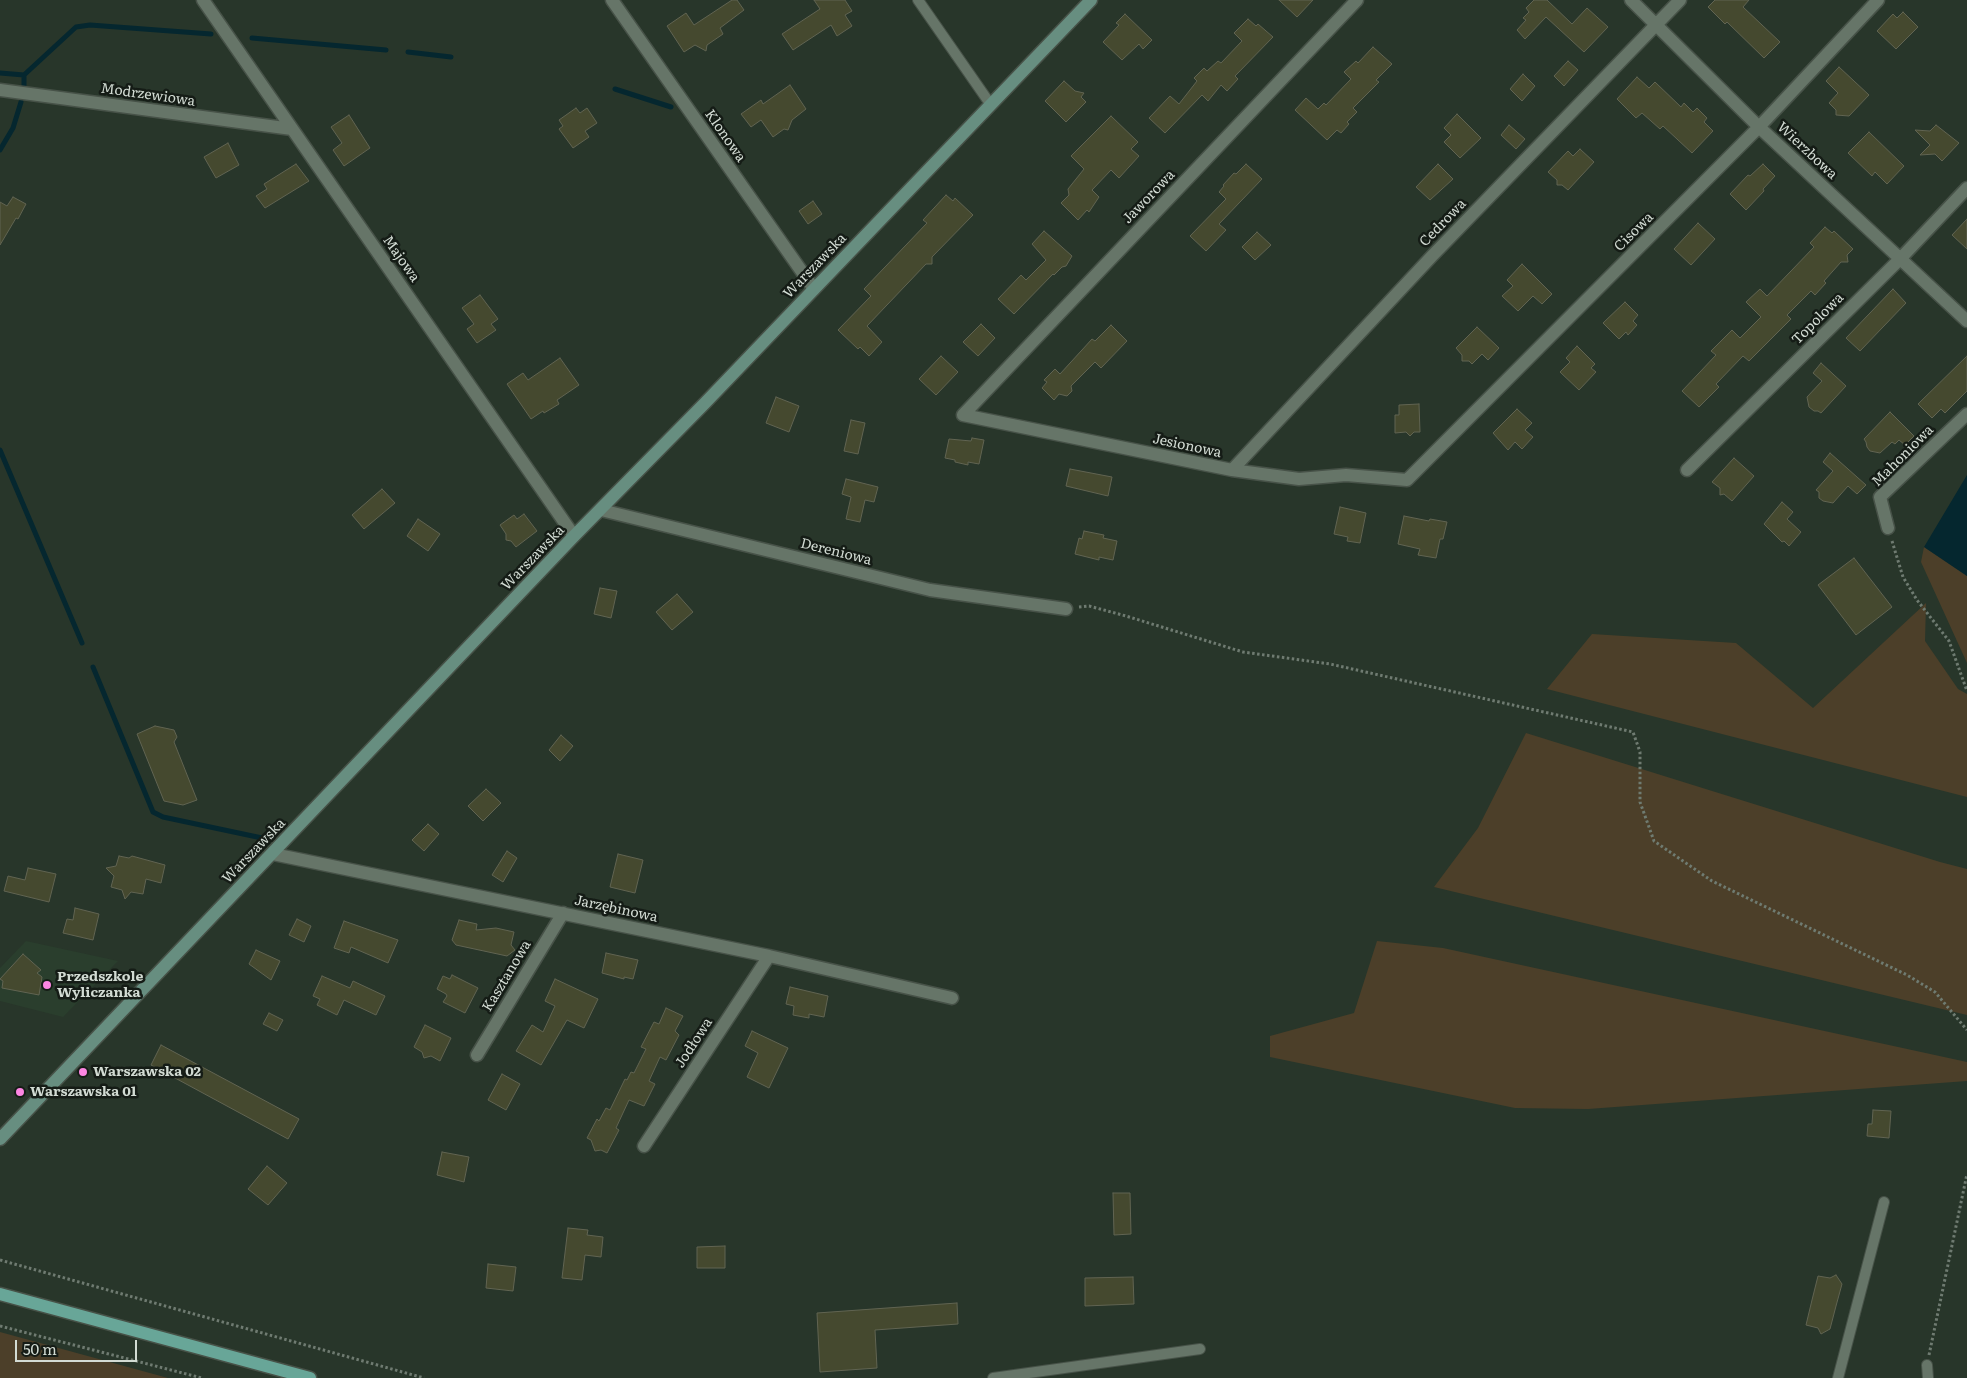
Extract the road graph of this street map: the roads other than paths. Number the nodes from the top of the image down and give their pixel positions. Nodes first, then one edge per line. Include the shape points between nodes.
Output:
1 (203, 0) edge
2 (612, 0) edge
3 (918, 0) edge
4 (1091, 0) edge
5 (1358, 0) edge
6 (1631, 0) edge
7 (1680, 0) edge
8 (1878, 0) edge
9 (1656, 25) junction
10 (0, 90) edge
11 (991, 105) junction
12 (1759, 127) junction
13 (292, 129) junction
14 (1967, 188) edge
15 (1901, 258) junction
16 (814, 289) junction
17 (1967, 321) edge
18 (1967, 414) edge
19 (963, 415) joint
20 (1232, 470) junction
21 (1687, 470) dead end
22 (1407, 480) joint
23 (601, 510) junction
24 (1888, 528) road end
25 (574, 536) junction
26 (1066, 609) road end
27 (272, 854) junction
28 (563, 913) junction
29 (769, 956) junction
30 (952, 998) dead end
31 (477, 1055) dead end
32 (0, 1139) edge
33 (644, 1146) dead end
34 (1884, 1202) dead end
35 (0, 1294) edge
36 (1200, 1349) dead end
37 (1927, 1365) road end
38 (310, 1378) edge
39 (992, 1378) edge
40 (1838, 1378) edge
41 (1928, 1378) edge

1 - 13 street, Majowa
2 - 16 street, Klonowa
3 - 11 lane
4 - 11 street, Warszawska
5 - 19 street, Jaworowa
6 - 9 street, Wierzbowa
7 - 9 street, Cedrowa
8 - 12 street, Cisowa
9 - 12 street, Wierzbowa
9 - 20 street, Cedrowa via 1432,256
10 - 13 street, Modrzewiowa
11 - 16 street, Warszawska
12 - 15 street, Wierzbowa
12 - 22 street, Cisowa
13 - 25 street, Majowa
14 - 15 street, Topolowa
15 - 17 street, Wierzbowa
15 - 21 street, Topolowa
16 - 23 street, Warszawska
18 - 24 street, Mahoniowa via 1880,497
19 - 20 street, Jesionowa
20 - 22 street, Jesionowa via 1299,479 1346,474
23 - 25 street, Warszawska
23 - 26 street, Dereniowa via 930,590
25 - 27 street, Warszawska
27 - 28 street, Jarzębinowa
27 - 32 street, Warszawska
28 - 29 street, Jarzębinowa
28 - 31 street, Kasztanowa
29 - 30 street, Jarzębinowa
29 - 33 street, Jodłowa
34 - 40 lane
35 - 38 main road
36 - 39 lane
37 - 41 lane

